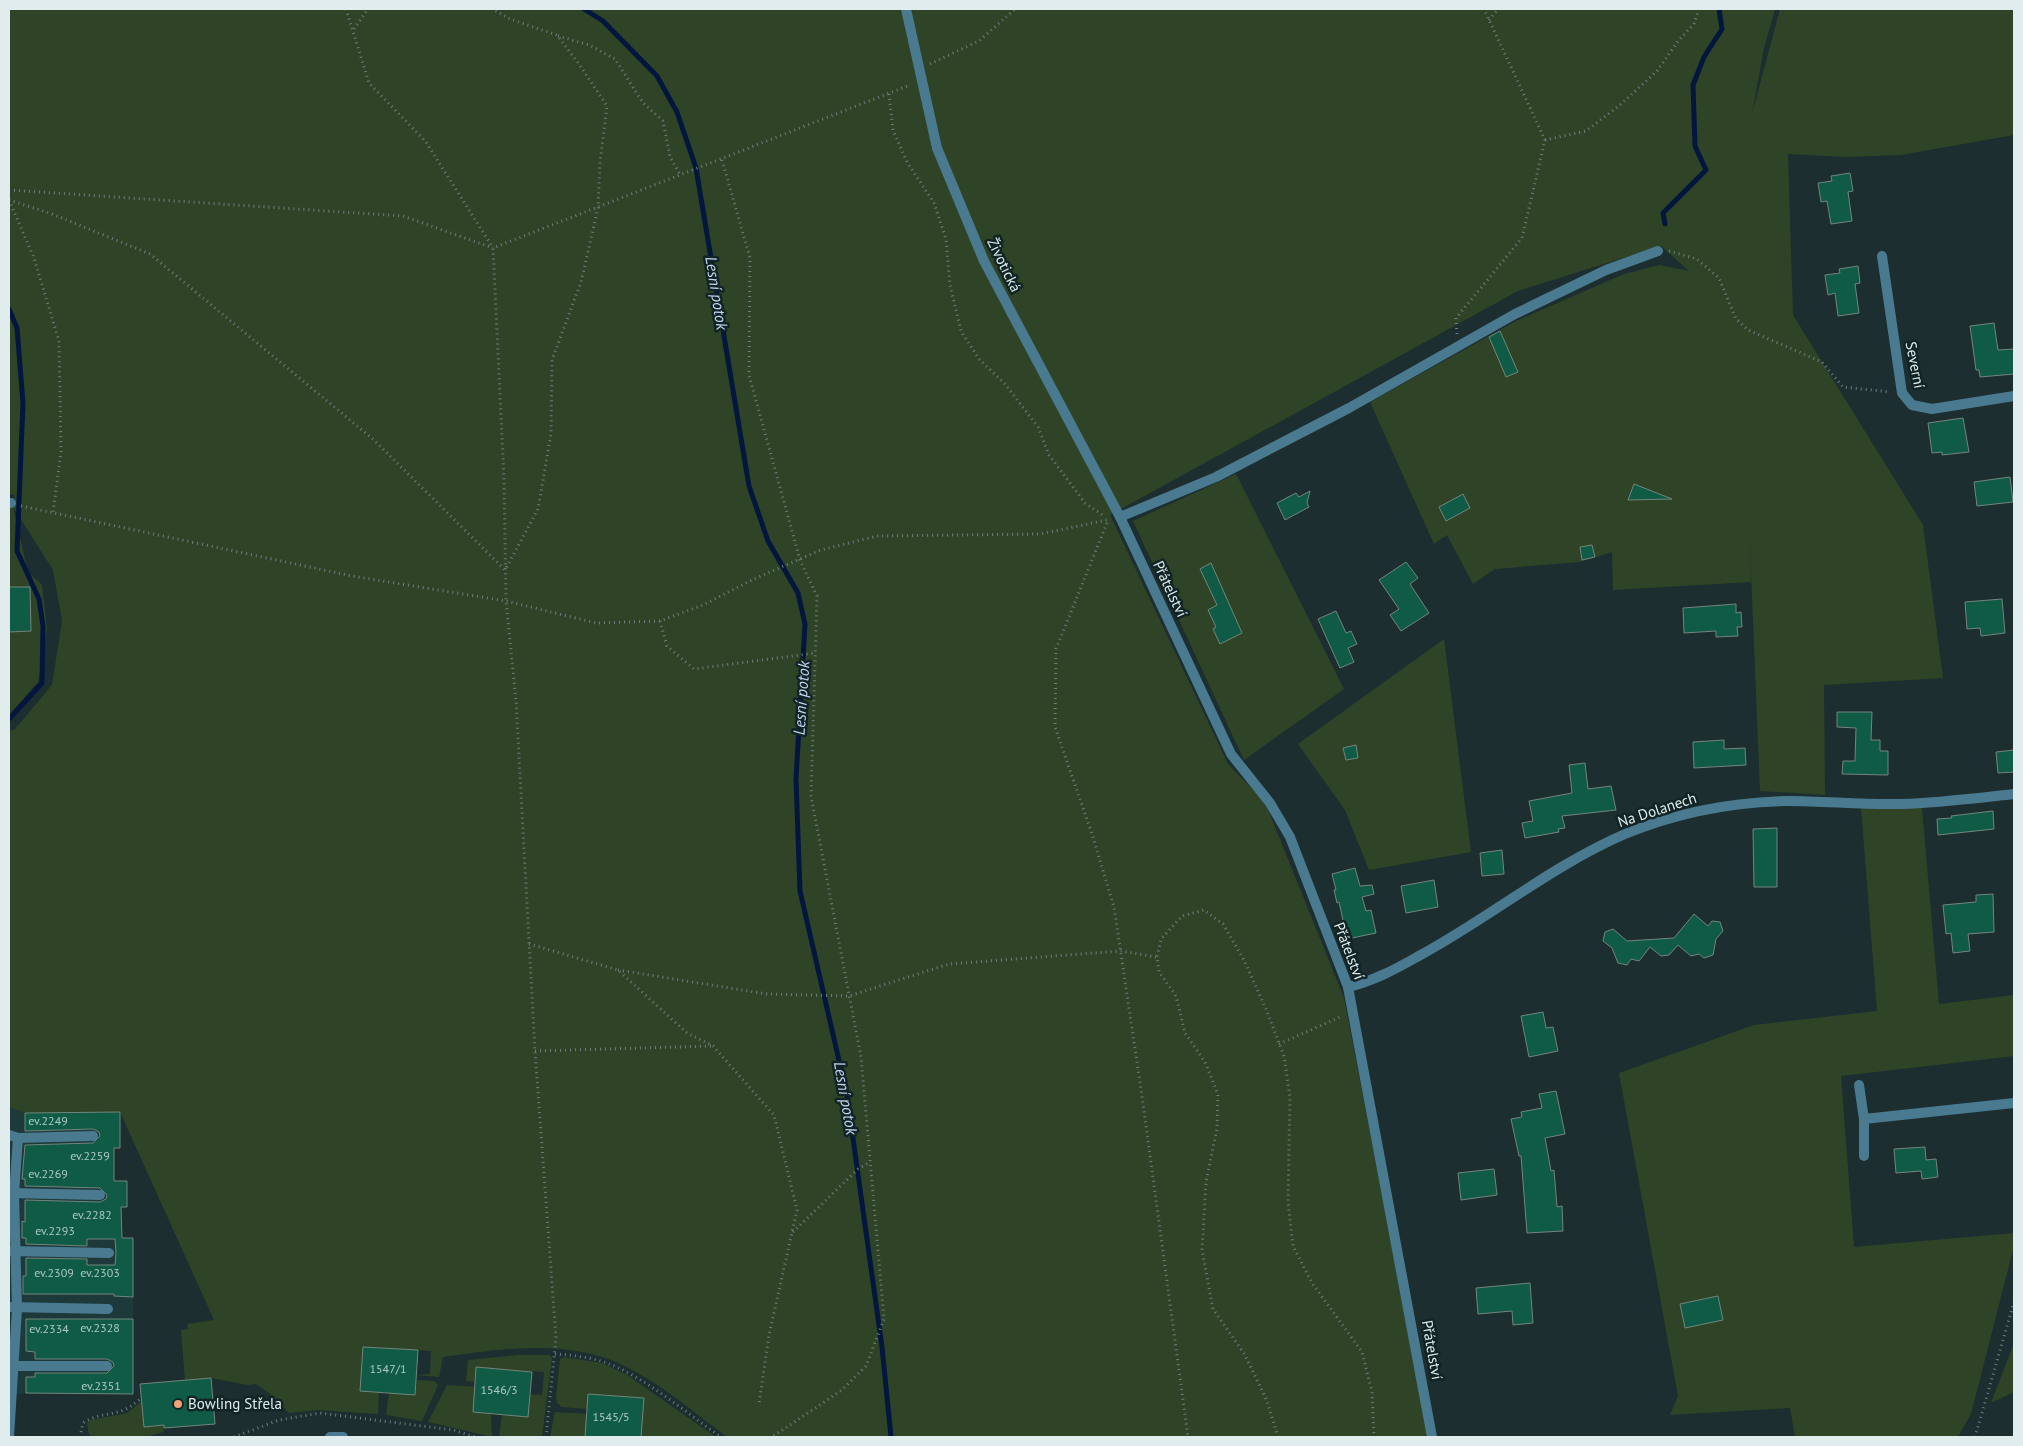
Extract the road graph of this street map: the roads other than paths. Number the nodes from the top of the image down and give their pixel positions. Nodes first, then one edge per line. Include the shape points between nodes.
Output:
1 (906, 9) edge
2 (1658, 251) road end
3 (1882, 256) dead end
4 (2014, 396) edge
5 (1120, 517) junction
6 (2014, 794) edge
7 (1348, 987) junction
8 (1859, 1085) dead end
9 (2014, 1103) edge
10 (1864, 1120) junction
11 (14, 1136) edge
12 (93, 1136) dead end
13 (1864, 1156) dead end
14 (11, 1193) edge
15 (100, 1195) dead end
16 (12, 1252) edge
17 (109, 1253) dead end
18 (13, 1308) edge
19 (108, 1309) dead end
20 (11, 1366) edge
21 (107, 1366) dead end
22 (9, 1437) edge
23 (330, 1437) edge
24 (342, 1437) edge
25 (1432, 1437) edge

1 - 5 street, Životická via 937,148 984,261
2 - 5 street via 1606,270 1516,314 1349,408 1216,477
3 - 4 street, Severní via 1902,393 1912,405 1932,409
5 - 7 street, Přátelství via 1230,754 1270,802 1290,837
6 - 7 street, Na Dolanech via 1900,804 1767,802 1729,805 1678,816 1626,834 1584,854 1452,938 1372,981
7 - 25 street, Přátelství
8 - 10 street
9 - 10 street
10 - 13 street
11 - 12 street
11 - 14 street
14 - 15 street
14 - 16 street
16 - 17 street
16 - 18 street
18 - 19 street
18 - 20 street
20 - 21 street
20 - 22 street
23 - 24 street

